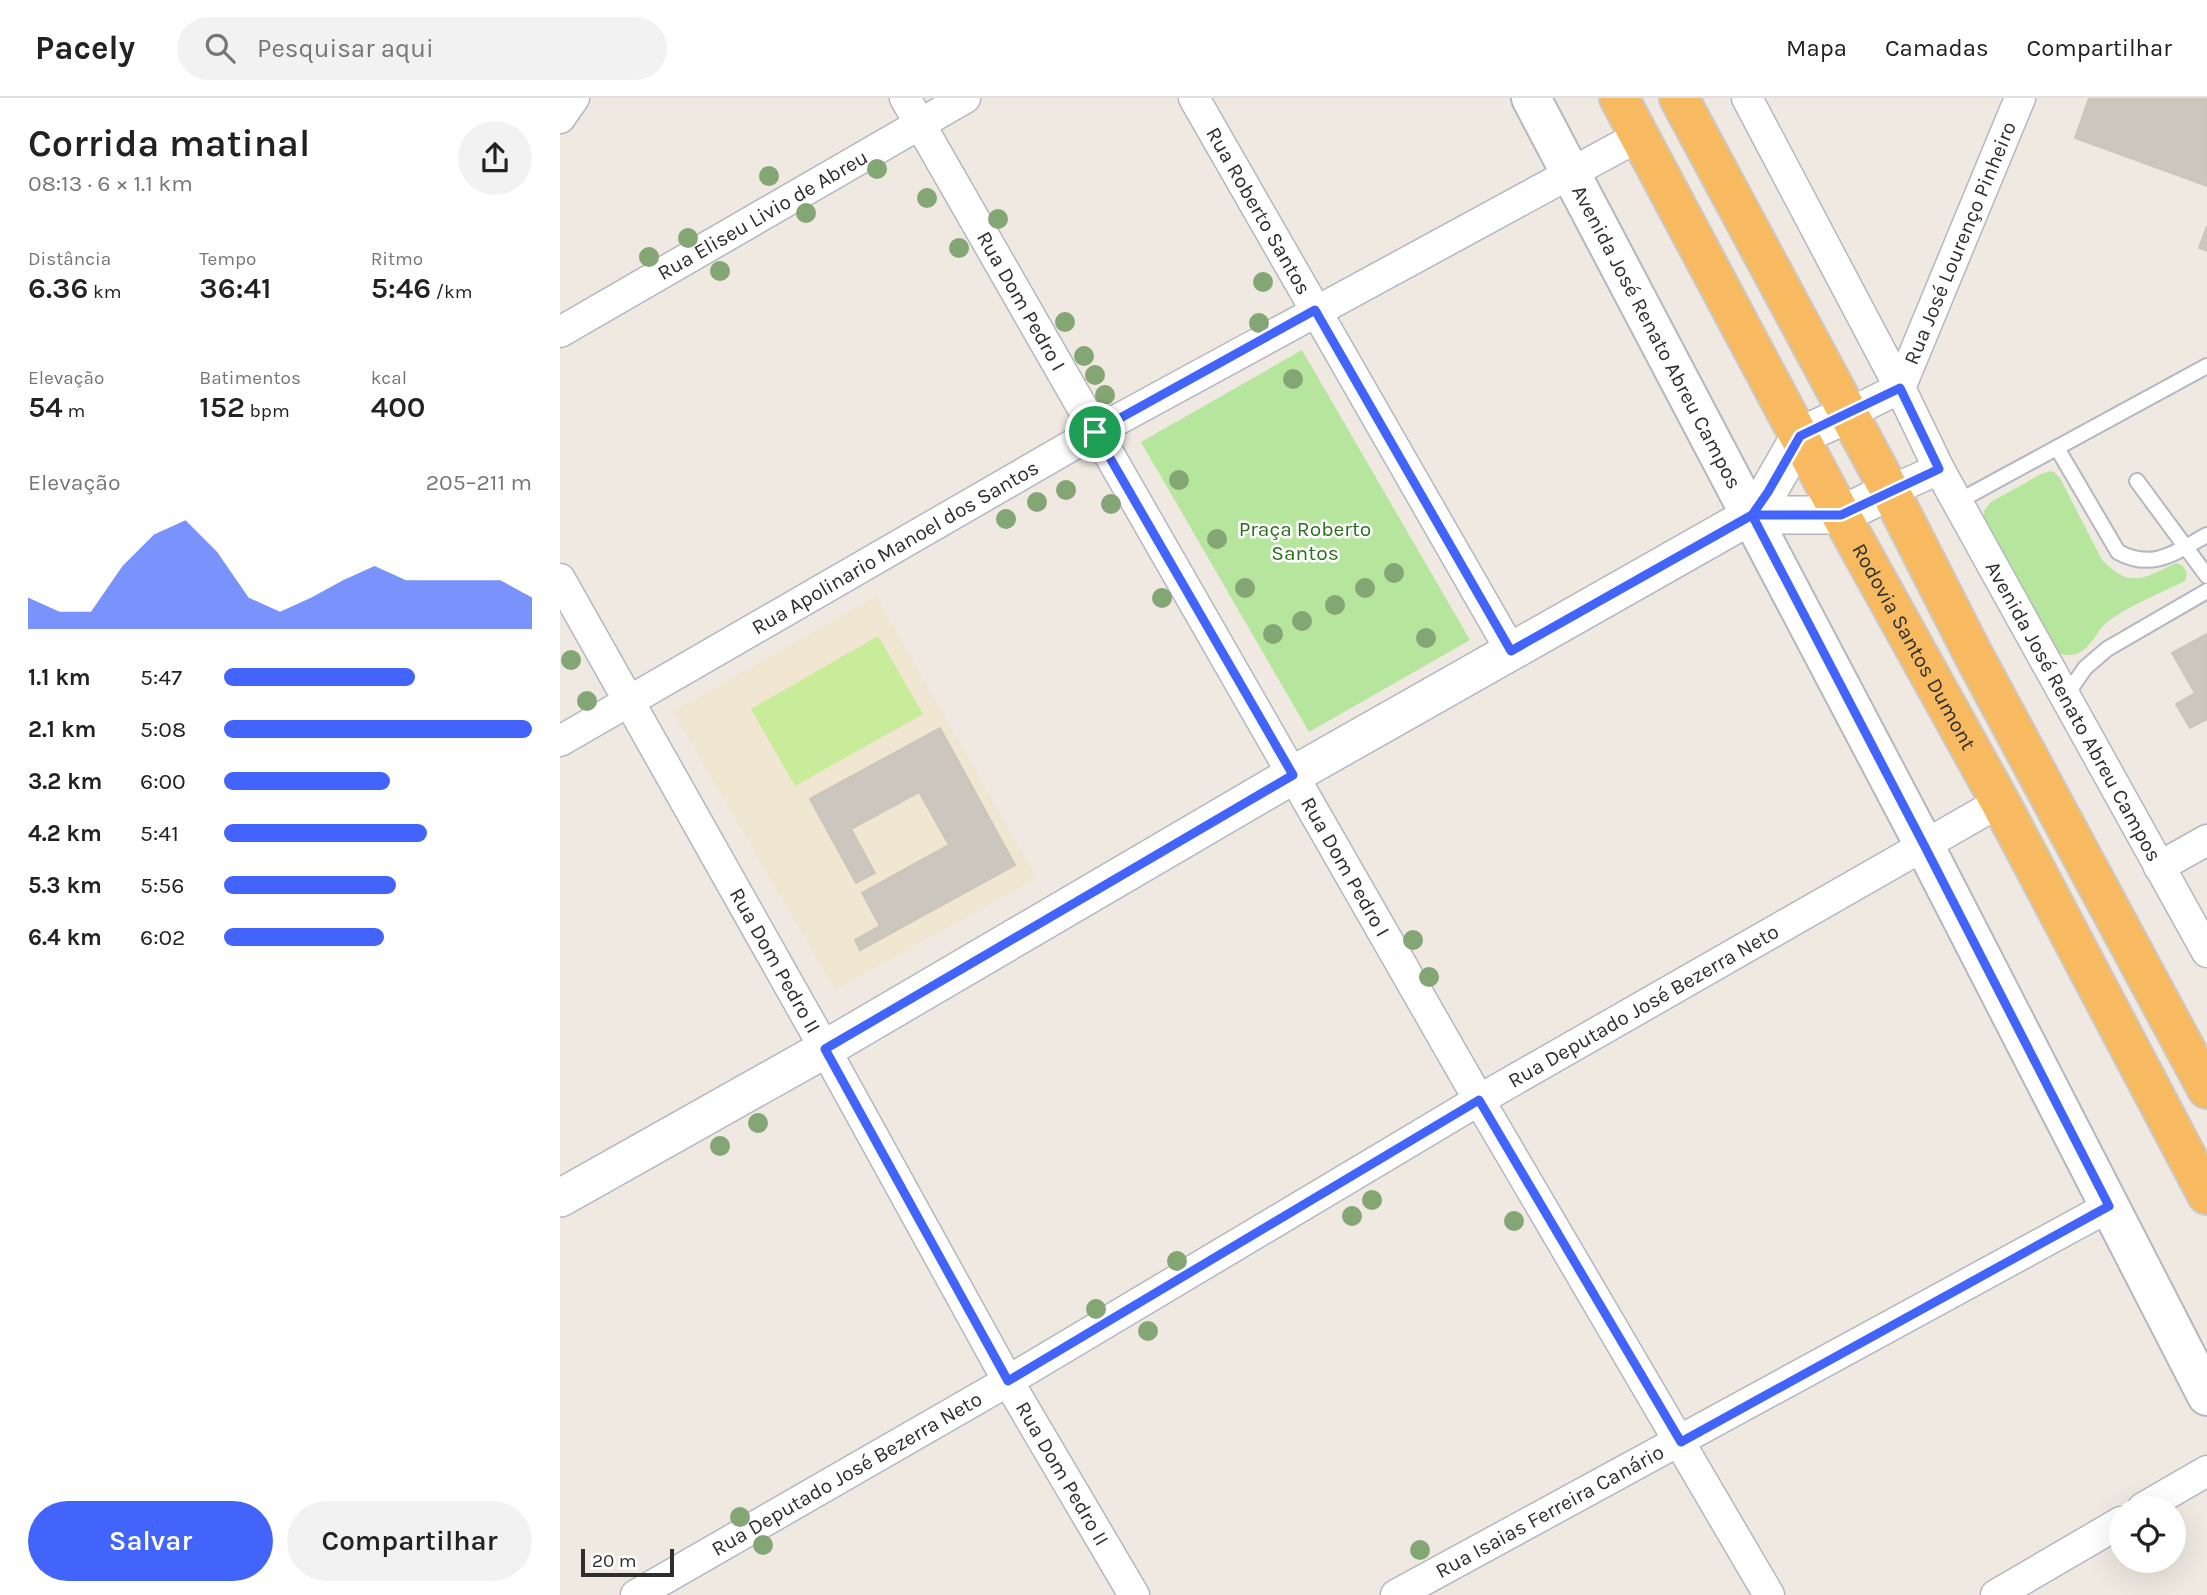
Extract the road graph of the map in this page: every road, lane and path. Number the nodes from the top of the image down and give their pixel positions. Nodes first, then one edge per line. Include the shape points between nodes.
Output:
1 (574, 98) edge
2 (905, 98) edge
3 (965, 98) edge
4 (1194, 98) edge
5 (1531, 98) edge
6 (1619, 98) edge
7 (1747, 98) edge
8 (2020, 98) edge
9 (1681, 99) edge
10 (560, 118) edge
11 (920, 123) junction
12 (1639, 136) junction
13 (1570, 174) junction
14 (1315, 310) junction
15 (560, 332) edge
16 (2207, 366) edge
17 (1900, 388) junction
18 (1848, 414) junction
19 (1095, 432) junction
20 (1800, 436) junction
21 (2057, 448) junction
22 (1939, 469) junction
23 (2137, 481) dead end
24 (1890, 491) junction
25 (1958, 502) junction
26 (1752, 515) junction
27 (1841, 515) junction
28 (2207, 535) edge
29 (2185, 547) junction
30 (2207, 576) edge
31 (560, 579) edge
32 (2207, 592) edge
33 (1511, 651) junction
34 (2065, 697) junction
35 (629, 703) junction
36 (560, 741) edge
37 (1293, 775) junction
38 (2000, 802) junction
39 (2207, 840) edge
40 (1924, 845) junction
41 (2159, 867) junction
42 (2207, 951) edge
43 (825, 1049) junction
44 (2207, 1089) edge
45 (1479, 1100) junction
46 (2207, 1195) edge
47 (560, 1198) edge
48 (2109, 1206) junction
49 (1008, 1381) junction
50 (2207, 1396) edge
51 (1681, 1442) junction
52 (2207, 1471) edge
53 (2164, 1496) edge
54 (2109, 1529) edge
55 (636, 1595) edge
56 (1135, 1595) edge
57 (1396, 1595) edge
58 (1769, 1595) edge
59 (1996, 1595) edge

1 - 10 street
2 - 11 street, Rua Dom Pedro I
3 - 11 street, Rua Eliseu Livio de Abreu
4 - 14 street, Rua Roberto Santos
5 - 13 main road, Avenida José Renato Abreu Campos
6 - 12 highway, Rodovia Santos Dumont
7 - 17 street, Avenida José Renato Abreu Campos
8 - 17 street, Rua José Lourenço Pinheiro
9 - 18 highway
11 - 15 street, Rua Eliseu Livio de Abreu
11 - 19 street, Rua Dom Pedro I
12 - 13 street, Rua Apolinario Manoel dos Santos
12 - 20 highway, Rodovia Santos Dumont
13 - 14 street, Rua Apolinario Manoel dos Santos
13 - 26 main road, Avenida José Renato Abreu Campos
14 - 19 street, Rua Apolinario Manoel dos Santos
14 - 33 street, Rua Roberto Santos
16 - 21 lane
17 - 18 street
17 - 22 street, Avenida José Renato Abreu Campos
18 - 20 street
18 - 24 highway
19 - 35 street, Rua Apolinario Manoel dos Santos
19 - 37 street, Rua Dom Pedro I
20 - 26 street
20 - 27 highway, Rodovia Santos Dumont
21 - 25 lane
21 - 29 lane via 2118,552 2146,562
22 - 24 street
22 - 25 street, Avenida José Renato Abreu Campos
23 - 29 lane
24 - 27 street
24 - 44 highway
25 - 34 street, Avenida José Renato Abreu Campos
26 - 27 street
26 - 33 street
26 - 40 main road, Avenida José Renato Abreu Campos
27 - 38 highway, Rodovia Santos Dumont
28 - 29 lane
29 - 30 lane
31 - 35 street, Rua Dom Pedro II
32 - 34 lane via 2107,649 2085,668
33 - 37 street
34 - 41 street, Avenida José Renato Abreu Campos
35 - 36 street, Rua Apolinario Manoel dos Santos
35 - 43 street, Rua Dom Pedro II
37 - 43 street
37 - 45 street, Rua Dom Pedro I
38 - 40 street, Rua Deputado José Bezerra Neto
38 - 46 highway, Rodovia Santos Dumont
39 - 41 street
40 - 45 street, Rua Deputado José Bezerra Neto
40 - 48 main road, Avenida José Renato Abreu Campos
41 - 42 street, Avenida José Renato Abreu Campos
43 - 47 street
43 - 49 street, Rua Dom Pedro II
45 - 49 street, Rua Deputado José Bezerra Neto
45 - 51 street, Rua Dom Pedro I
48 - 50 main road, Avenida José Renato Abreu Campos
48 - 51 street, Rua Isaias Ferreira Canário
49 - 55 street, Rua Deputado José Bezerra Neto
49 - 56 street, Rua Dom Pedro II
51 - 57 street, Rua Isaias Ferreira Canário
51 - 58 street, Rua Dom Pedro I
52 - 53 street
54 - 59 street

